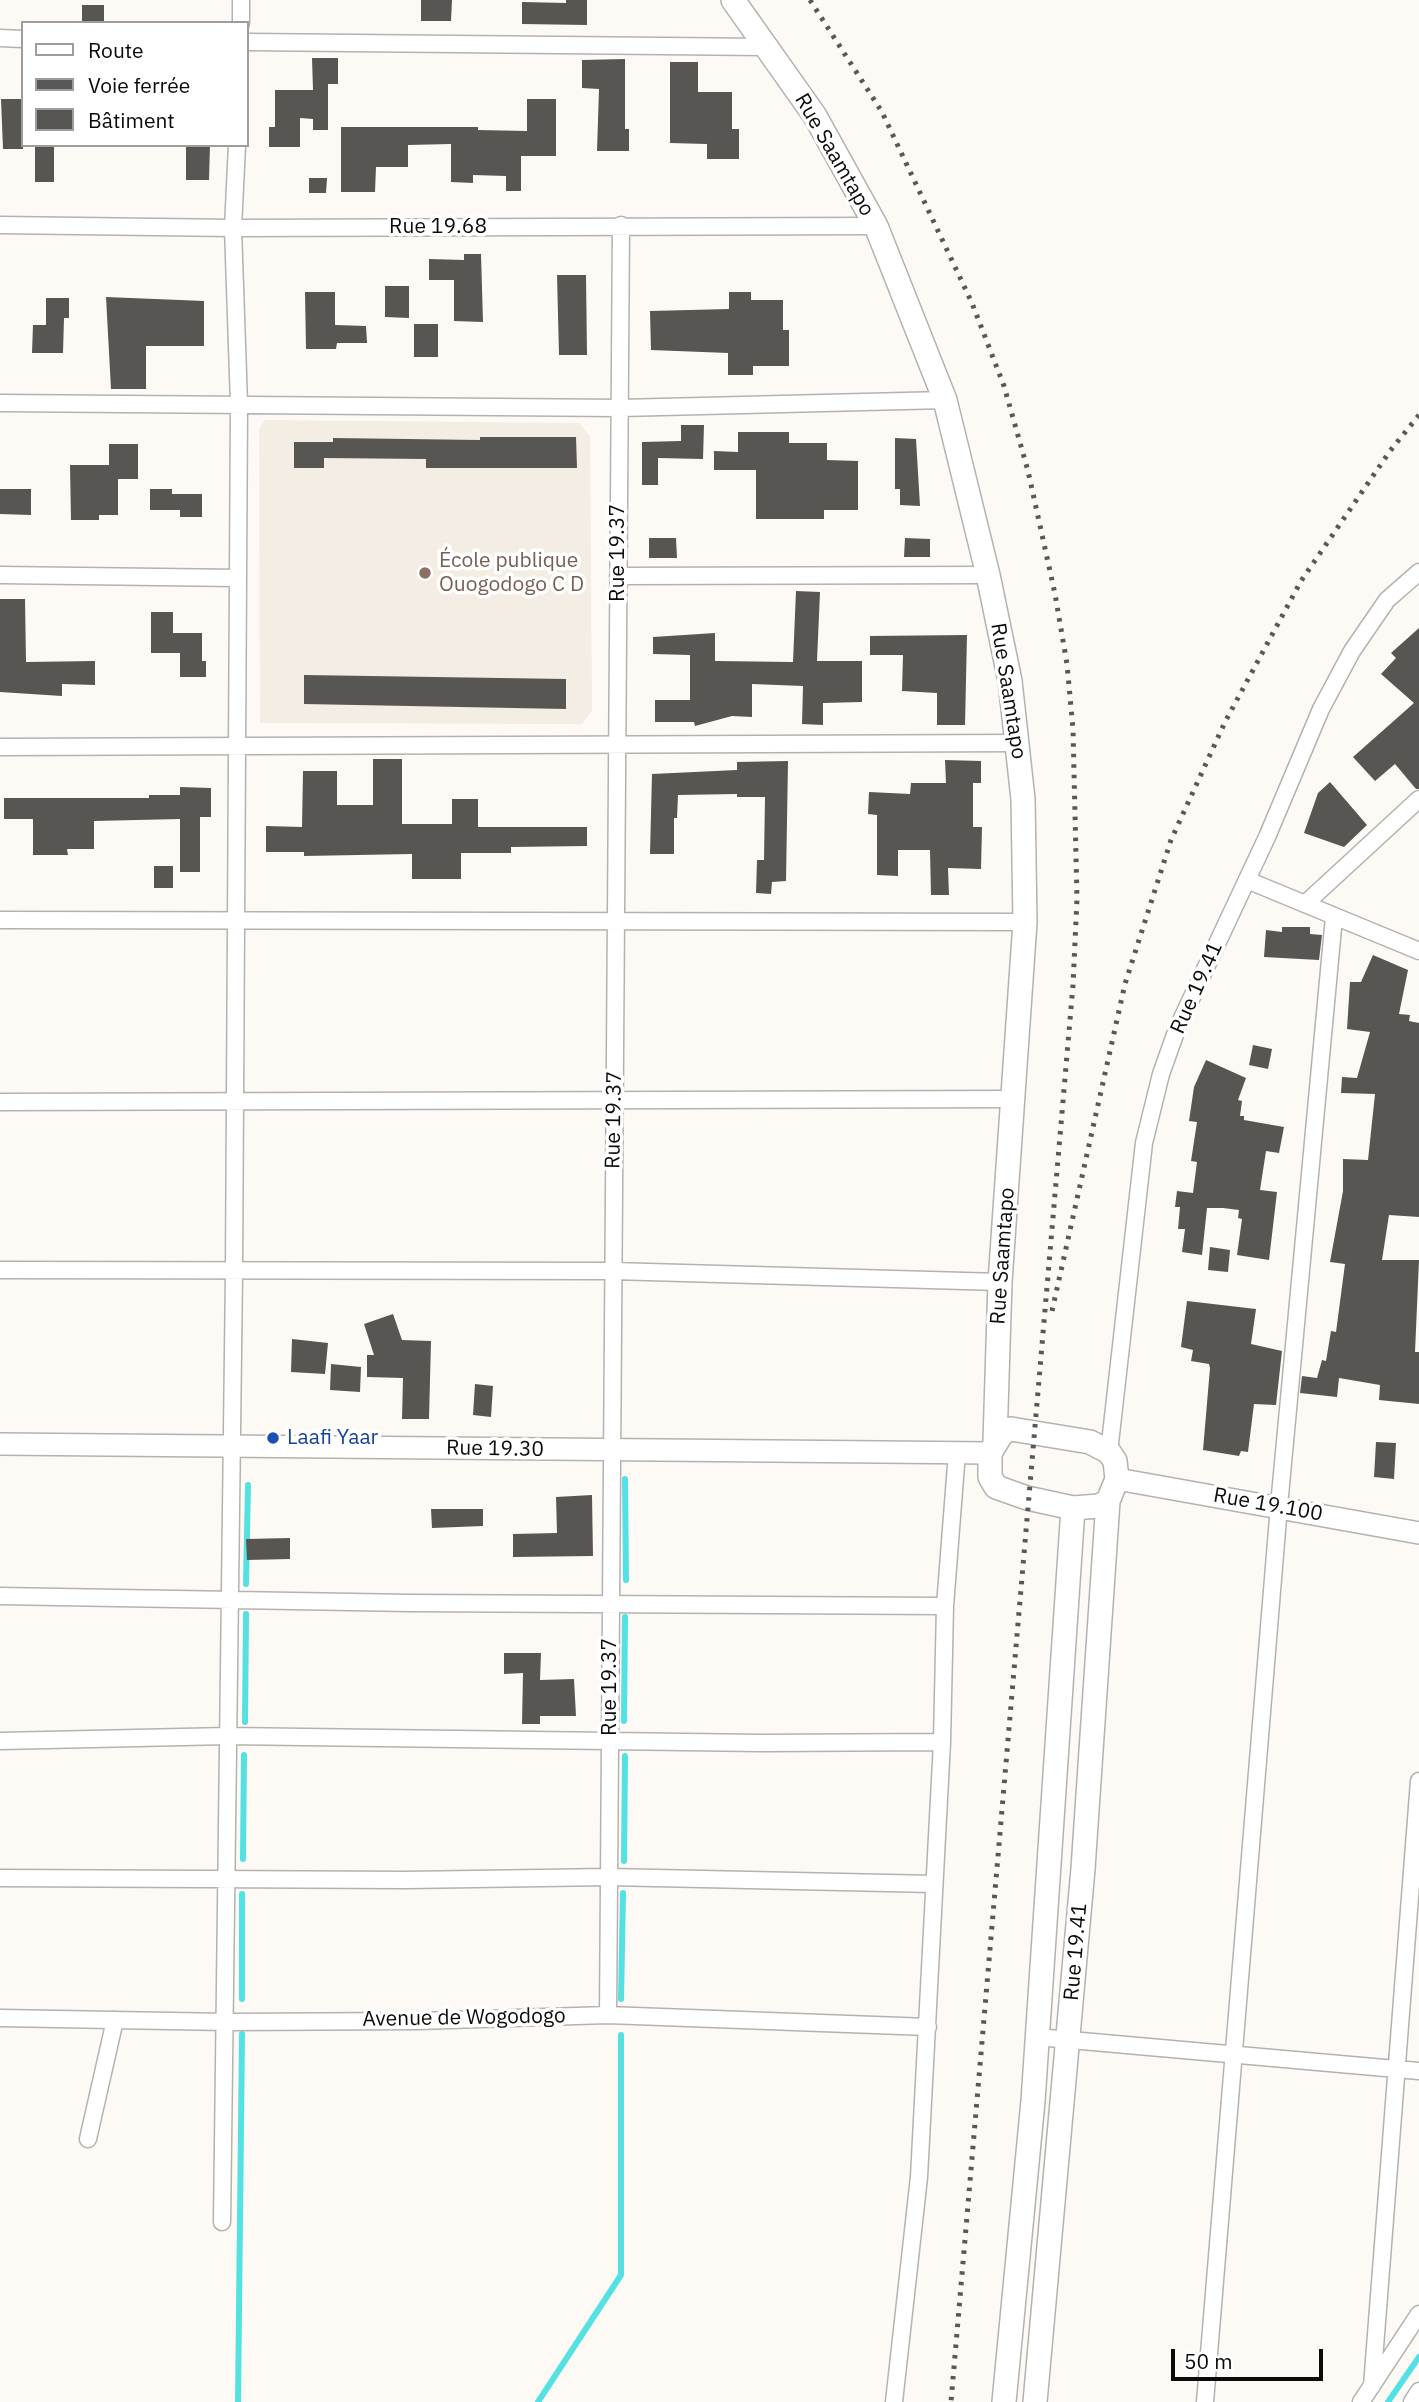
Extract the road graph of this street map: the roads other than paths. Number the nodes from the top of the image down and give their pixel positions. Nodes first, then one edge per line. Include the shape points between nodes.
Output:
1 (241, 0) edge
2 (733, 0) edge
3 (241, 21) edge
4 (0, 38) edge
5 (21, 38) edge
6 (248, 42) edge
7 (766, 47) junction
8 (237, 147) edge
9 (0, 225) edge
10 (621, 225) junction
11 (876, 226) junction
12 (233, 228) junction
13 (944, 400) junction
14 (0, 403) edge
15 (239, 404) junction
16 (621, 408) junction
17 (1419, 572) edge
18 (0, 575) edge
19 (988, 575) junction
20 (618, 576) junction
21 (238, 578) junction
22 (1017, 743) junction
23 (617, 746) junction
24 (0, 747) edge
25 (237, 747) junction
26 (1419, 799) edge
27 (1247, 880) junction
28 (1305, 904) junction
29 (1334, 917) junction
30 (0, 920) edge
31 (235, 921) junction
32 (616, 922) junction
33 (1025, 922) junction
34 (1419, 951) edge
35 (233, 1099) junction
36 (1014, 1099) junction
37 (0, 1102) edge
38 (614, 1102) junction
39 (0, 1270) edge
40 (612, 1271) junction
41 (233, 1273) junction
42 (1000, 1282) junction
43 (0, 1444) edge
44 (231, 1446) junction
45 (993, 1447) junction
46 (612, 1450) junction
47 (957, 1452) junction
48 (1109, 1452) junction
49 (1117, 1479) junction
50 (1108, 1501) junction
51 (1279, 1506) junction
52 (1073, 1508) junction
53 (1419, 1533) edge
54 (0, 1595) edge
55 (230, 1598) junction
56 (611, 1602) junction
57 (944, 1606) junction
58 (228, 1736) junction
59 (610, 1740) junction
60 (0, 1741) edge
61 (942, 1742) junction
62 (1419, 1781) edge
63 (609, 1877) junction
64 (0, 1878) edge
65 (227, 1880) junction
66 (934, 1884) junction
67 (608, 2015) junction
68 (0, 2018) edge
69 (115, 2020) junction
70 (227, 2022) junction
71 (928, 2027) junction
72 (1037, 2037) junction
73 (1069, 2040) junction
74 (1231, 2055) junction
75 (1396, 2070) junction
76 (1419, 2071) edge
77 (88, 2139) dead end
78 (222, 2222) dead end
79 (1419, 2314) edge
80 (1372, 2386) junction
81 (1419, 2391) edge
82 (894, 2402) edge
83 (1004, 2402) edge
84 (1035, 2402) edge
85 (1205, 2402) edge
86 (1361, 2402) edge
87 (1412, 2402) edge

1 - 3 street
2 - 7 main road, Rue Saamtapo
4 - 5 street
6 - 7 street
7 - 11 main road, Rue Saamtapo via 815,116
8 - 12 street
9 - 12 street, Rue 19.68
10 - 11 street, Rue 19.68
10 - 12 street, Rue 19.68
10 - 16 street, Rue 19.37
11 - 13 main road, Rue Saamtapo
12 - 15 street
13 - 16 street
13 - 19 main road, Rue Saamtapo
14 - 15 street
15 - 16 street
15 - 21 street
16 - 20 street, Rue 19.37
17 - 27 street, Rue 19.41 via 1387,600 1352,651 1321,709
18 - 21 street
19 - 20 street
19 - 22 main road, Rue Saamtapo via 1010,681
20 - 23 street, Rue 19.37
21 - 25 street
22 - 23 street
22 - 33 main road, Rue Saamtapo
23 - 25 street
23 - 32 street, Rue 19.37
24 - 25 street
25 - 31 street
26 - 28 street
27 - 28 street
27 - 48 street, Rue 19.41 via 1177,1029 1144,1143
28 - 29 street
29 - 34 street
29 - 51 street
30 - 31 street
31 - 32 street
31 - 35 street
32 - 33 street
32 - 38 street, Rue 19.37
33 - 36 main road, Rue Saamtapo
35 - 37 street
35 - 38 street
35 - 41 street
36 - 38 street
36 - 42 main road, Rue Saamtapo
38 - 40 street, Rue 19.37
39 - 41 street
40 - 41 street
40 - 42 street
40 - 46 street, Rue 19.37
41 - 44 street
42 - 45 main road, Rue Saamtapo
43 - 44 street, Rue 19.30
44 - 46 street, Rue 19.30
44 - 55 street
45 - 47 street, Rue 19.30
45 - 48 main road via 1002,1433 1011,1429 1090,1442
45 - 52 main road, Rue Saamtapo via 990,1477 996,1486
46 - 47 street, Rue 19.30
46 - 56 street, Rue 19.37
47 - 57 street
48 - 49 main road
49 - 50 main road, Rue 19.41
49 - 51 street, Rue 19.100
50 - 52 main road
50 - 73 main road, Rue 19.41
51 - 53 street, Rue 19.100
51 - 74 street
52 - 72 main road, Rue 19.41
54 - 55 street
55 - 56 street
55 - 58 street
56 - 57 street
56 - 59 street, Rue 19.37
57 - 61 street
58 - 59 street
58 - 60 street
58 - 65 street
59 - 61 street
59 - 63 street, Rue 19.37
61 - 66 street
62 - 75 street
63 - 65 street
63 - 66 street
63 - 67 street, Rue 19.37
64 - 65 street
65 - 70 street
66 - 71 street
67 - 70 street, Avenue de Wogodogo
67 - 71 street, Avenue de Wogodogo
68 - 69 street, Avenue de Wogodogo
69 - 70 street, Avenue de Wogodogo
69 - 77 street
70 - 78 street
71 - 82 street via 919,2177
72 - 73 street
72 - 83 main road, Rue 19.41
73 - 74 street
73 - 84 main road, Rue 19.41
74 - 75 street
74 - 85 street
75 - 76 street
75 - 80 street
79 - 80 street
80 - 86 street
81 - 87 street

